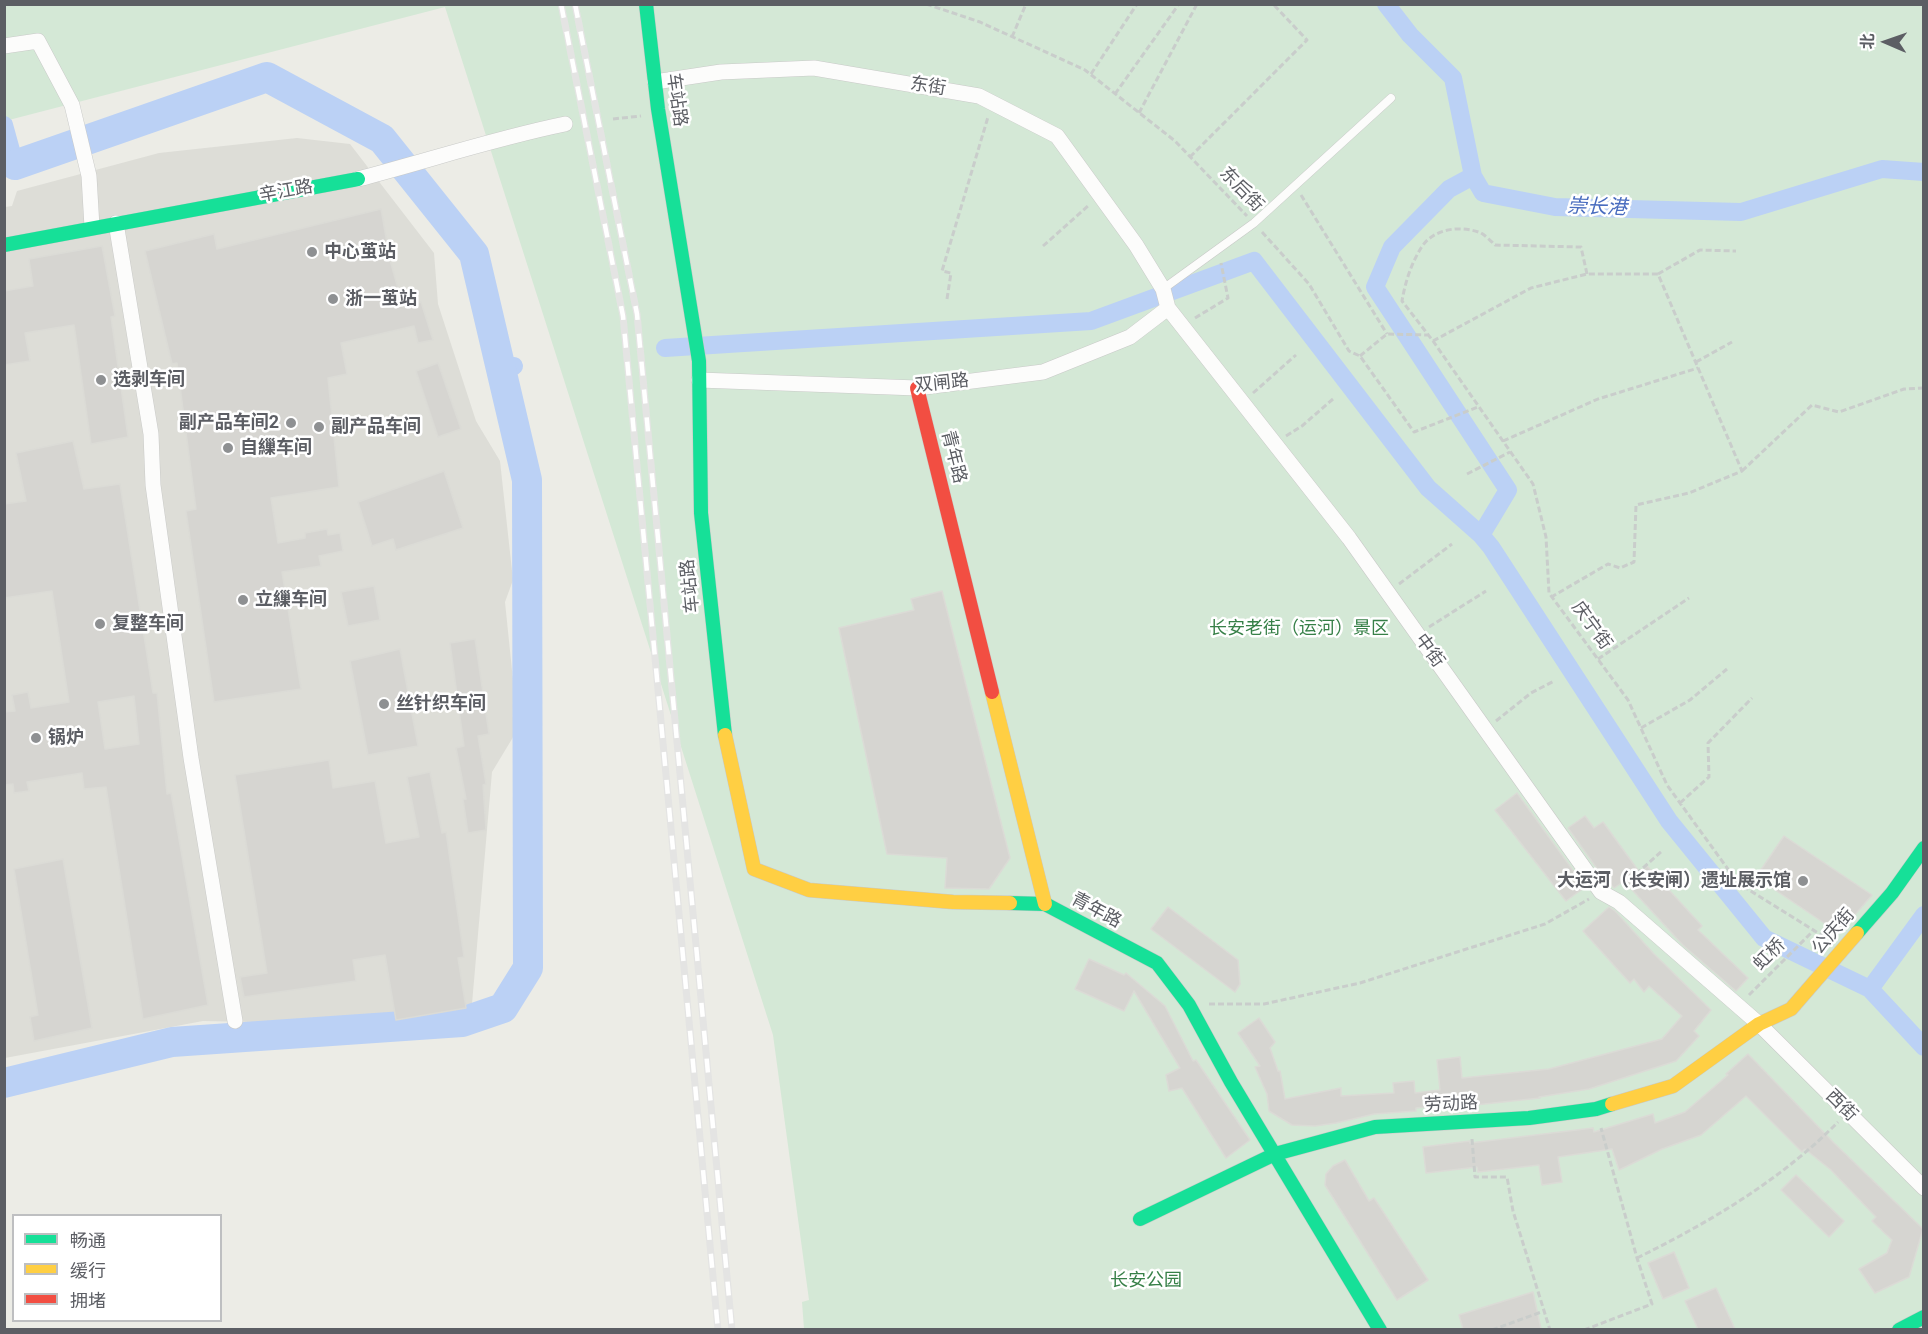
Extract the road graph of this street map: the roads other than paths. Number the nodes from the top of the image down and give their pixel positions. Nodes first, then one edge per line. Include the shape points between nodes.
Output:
1 (646, 4) edge
2 (4, 46) edge
3 (656, 82) junction
4 (1390, 98) dead end
5 (565, 124) dead end
6 (358, 179) joint
7 (116, 223) junction
8 (93, 227) junction
9 (4, 245) edge
10 (1136, 245) joint
11 (1166, 298) junction
12 (699, 380) junction
13 (917, 388) junction
14 (1923, 848) edge
15 (1045, 904) junction
16 (235, 1021) dead end
17 (1759, 1024) junction
18 (1275, 1154) junction
19 (1923, 1188) edge
20 (1140, 1220) dead end
21 (1923, 1317) edge
22 (1380, 1329) edge
23 (1899, 1329) edge

1 - 3 street, 车站路
2 - 8 street via 38,41 72,105 88,176
3 - 10 street, 东街 via 720,72 814,68 980,96 1057,136
3 - 12 street, 车站路
4 - 11 lane
5 - 6 street, 辛江路 via 523,132
6 - 7 street, 辛江路
7 - 8 street, 辛江路
7 - 16 street via 151,434 153,485 190,758
8 - 9 street, 辛江路
10 - 11 street, 中街
11 - 13 street, 双闸路 via 1130,337 1042,372
11 - 17 street, 中街 via 1182,327 1348,538 1606,895 1619,902
12 - 13 street, 双闸路
12 - 15 street, 车站路 via 701,513 725,731 754,869 808,890 953,902
13 - 15 street, 青年路
14 - 17 street, 公庆街 via 1892,893 1791,1009
15 - 18 street, 青年路 via 1157,963 1189,1005
17 - 18 street, 劳动路 via 1673,1086 1596,1109 1470,1123 1375,1127
17 - 19 street, 西街
18 - 20 street, 劳动路
18 - 22 street, 青年路
21 - 23 street

